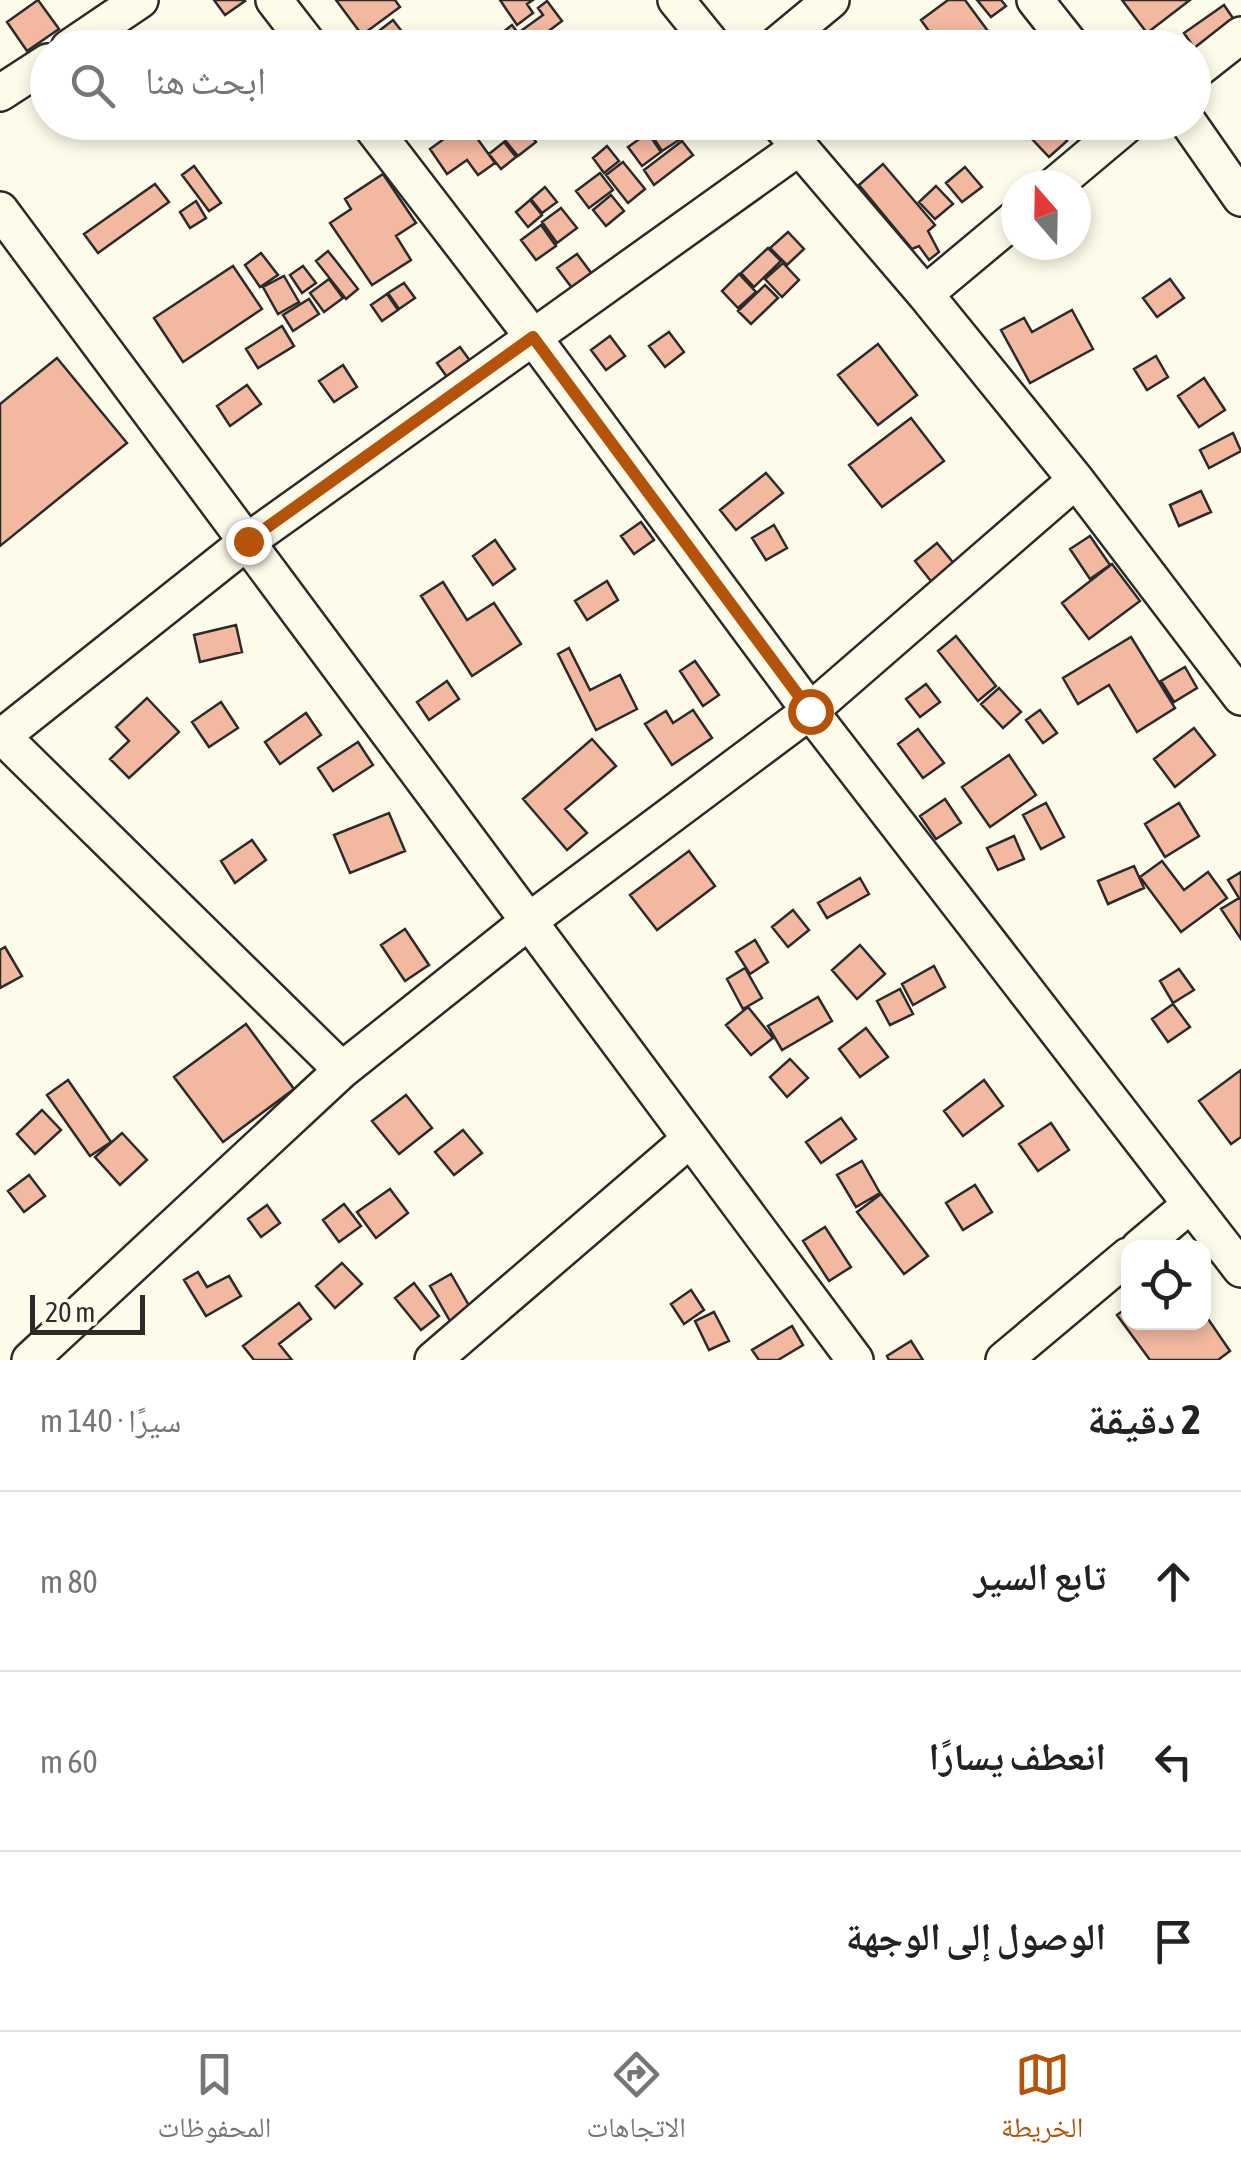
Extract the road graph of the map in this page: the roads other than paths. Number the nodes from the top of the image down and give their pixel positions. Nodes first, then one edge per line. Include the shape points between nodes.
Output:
1 (140, 0) edge
2 (274, 0) edge
3 (676, 0) edge
4 (831, 0) edge
5 (1035, 0) edge
6 (95, 30) edge
7 (297, 30) edge
8 (701, 30) edge
9 (795, 30) edge
10 (1059, 30) edge
11 (1241, 35) edge
12 (1211, 59) edge
13 (30, 74) edge
14 (0, 93) edge
15 (382, 140) edge
16 (782, 140) edge
17 (792, 140) edge
18 (1109, 140) edge
19 (1201, 140) edge
20 (1073, 170) edge
21 (1241, 198) edge
22 (0, 210) edge
23 (1001, 231) edge
24 (925, 294) junction
25 (533, 337) junction
26 (1076, 480) junction
27 (248, 541) junction
28 (1241, 697) edge
29 (810, 711) junction
30 (0, 736) edge
31 (528, 920) junction
32 (342, 1070) junction
33 (689, 1140) junction
34 (1191, 1204) junction
35 (1148, 1240) edge
36 (1121, 1262) edge
37 (1241, 1269) edge
38 (30, 1360) edge
39 (433, 1360) edge
40 (855, 1360) edge
41 (1004, 1360) edge

1 - 6 street
2 - 7 street
3 - 8 street
4 - 9 street
5 - 10 street
11 - 12 street
13 - 14 street
15 - 25 street
16 - 25 street
17 - 24 street
18 - 20 street
19 - 21 street
22 - 27 street
23 - 24 street
24 - 26 street
25 - 27 street
25 - 29 street
26 - 28 street
26 - 29 street
27 - 30 street
27 - 31 street
29 - 31 street
29 - 34 street
30 - 32 street
31 - 32 street
31 - 33 street
32 - 38 street
33 - 39 street
33 - 40 street
34 - 35 street
34 - 37 street
36 - 41 street

